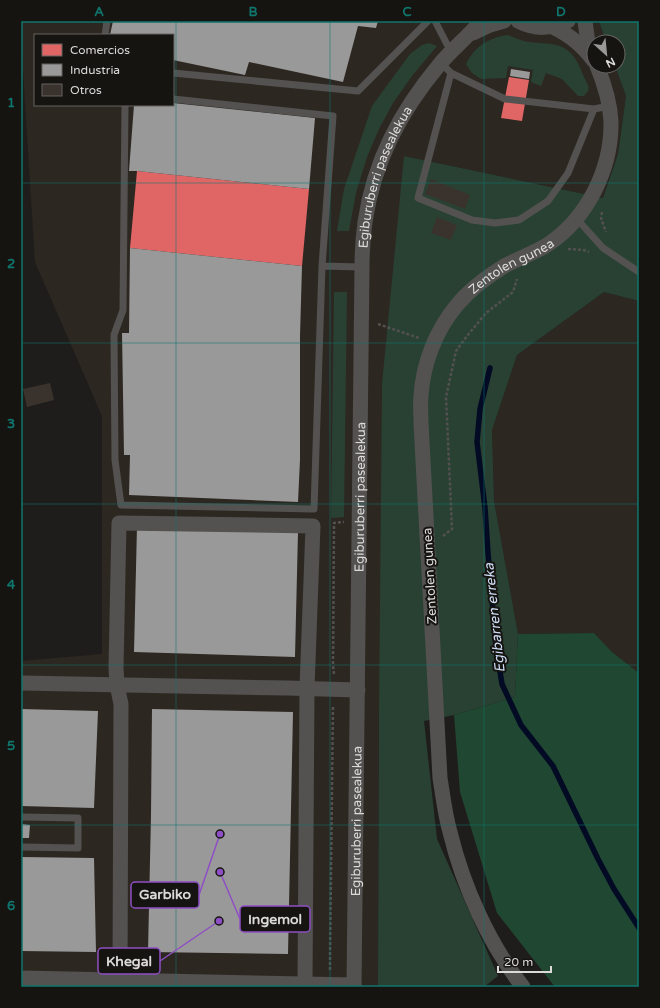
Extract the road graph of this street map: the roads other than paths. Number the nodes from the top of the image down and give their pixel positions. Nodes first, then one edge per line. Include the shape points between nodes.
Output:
1 (107, 21) edge
2 (428, 21) edge
3 (436, 21) edge
4 (481, 21) edge
5 (504, 21) edge
6 (518, 21) edge
7 (568, 21) edge
8 (585, 21) edge
9 (553, 27) junction
10 (105, 34) edge
11 (587, 34) edge
12 (467, 37) junction
13 (586, 51) edge
14 (448, 63) junction
15 (174, 73) edge
16 (599, 74) edge
17 (174, 99) edge
18 (126, 106) edge
19 (602, 107) junction
20 (576, 218) junction
21 (322, 266) junction
22 (362, 267) junction
23 (639, 272) edge
24 (21, 683) edge
25 (117, 685) junction
26 (307, 688) junction
27 (358, 690) junction
28 (21, 817) edge
29 (21, 847) edge
30 (21, 978) edge
31 (120, 979) junction
32 (305, 985) edge
33 (354, 986) edge
34 (523, 987) edge

1 - 10 lane
2 - 15 lane via 358,91
3 - 14 lane
4 - 12 street, Egiburuberri pasealekua
5 - 12 street, Egiburuberri pasealekua via 478,30
6 - 9 street via 540,28
7 - 9 street
8 - 11 street
9 - 13 street via 575,40
12 - 14 street, Egiburuberri pasealekua
14 - 19 lane via 505,99
14 - 19 lane via 418,198 472,220 495,223 519,220 548,201 568,173
14 - 22 street, Egiburuberri pasealekua via 422,86 407,107 388,144 376,174 365,222
16 - 19 street, Zentolen gunea via 606,91
17 - 21 lane via 333,116
18 - 21 lane via 123,310 114,335 115,460 121,505 314,509
19 - 20 street, Zentolen gunea via 611,122 604,167 598,185
20 - 23 lane via 603,248
20 - 34 street, Zentolen gunea via 563,233 547,245 492,274 456,305 433,343 420,396 440,778 450,832 466,884 491,938
21 - 22 lane
22 - 27 street, Egiburuberri pasealekua
24 - 25 street
25 - 26 street
25 - 26 street via 119,523 313,526
25 - 31 street via 121,704
26 - 27 street
26 - 32 street
27 - 33 street, Egiburuberri pasealekua
28 - 29 lane via 78,818 78,848
30 - 31 street
31 - 32 street
32 - 33 street

